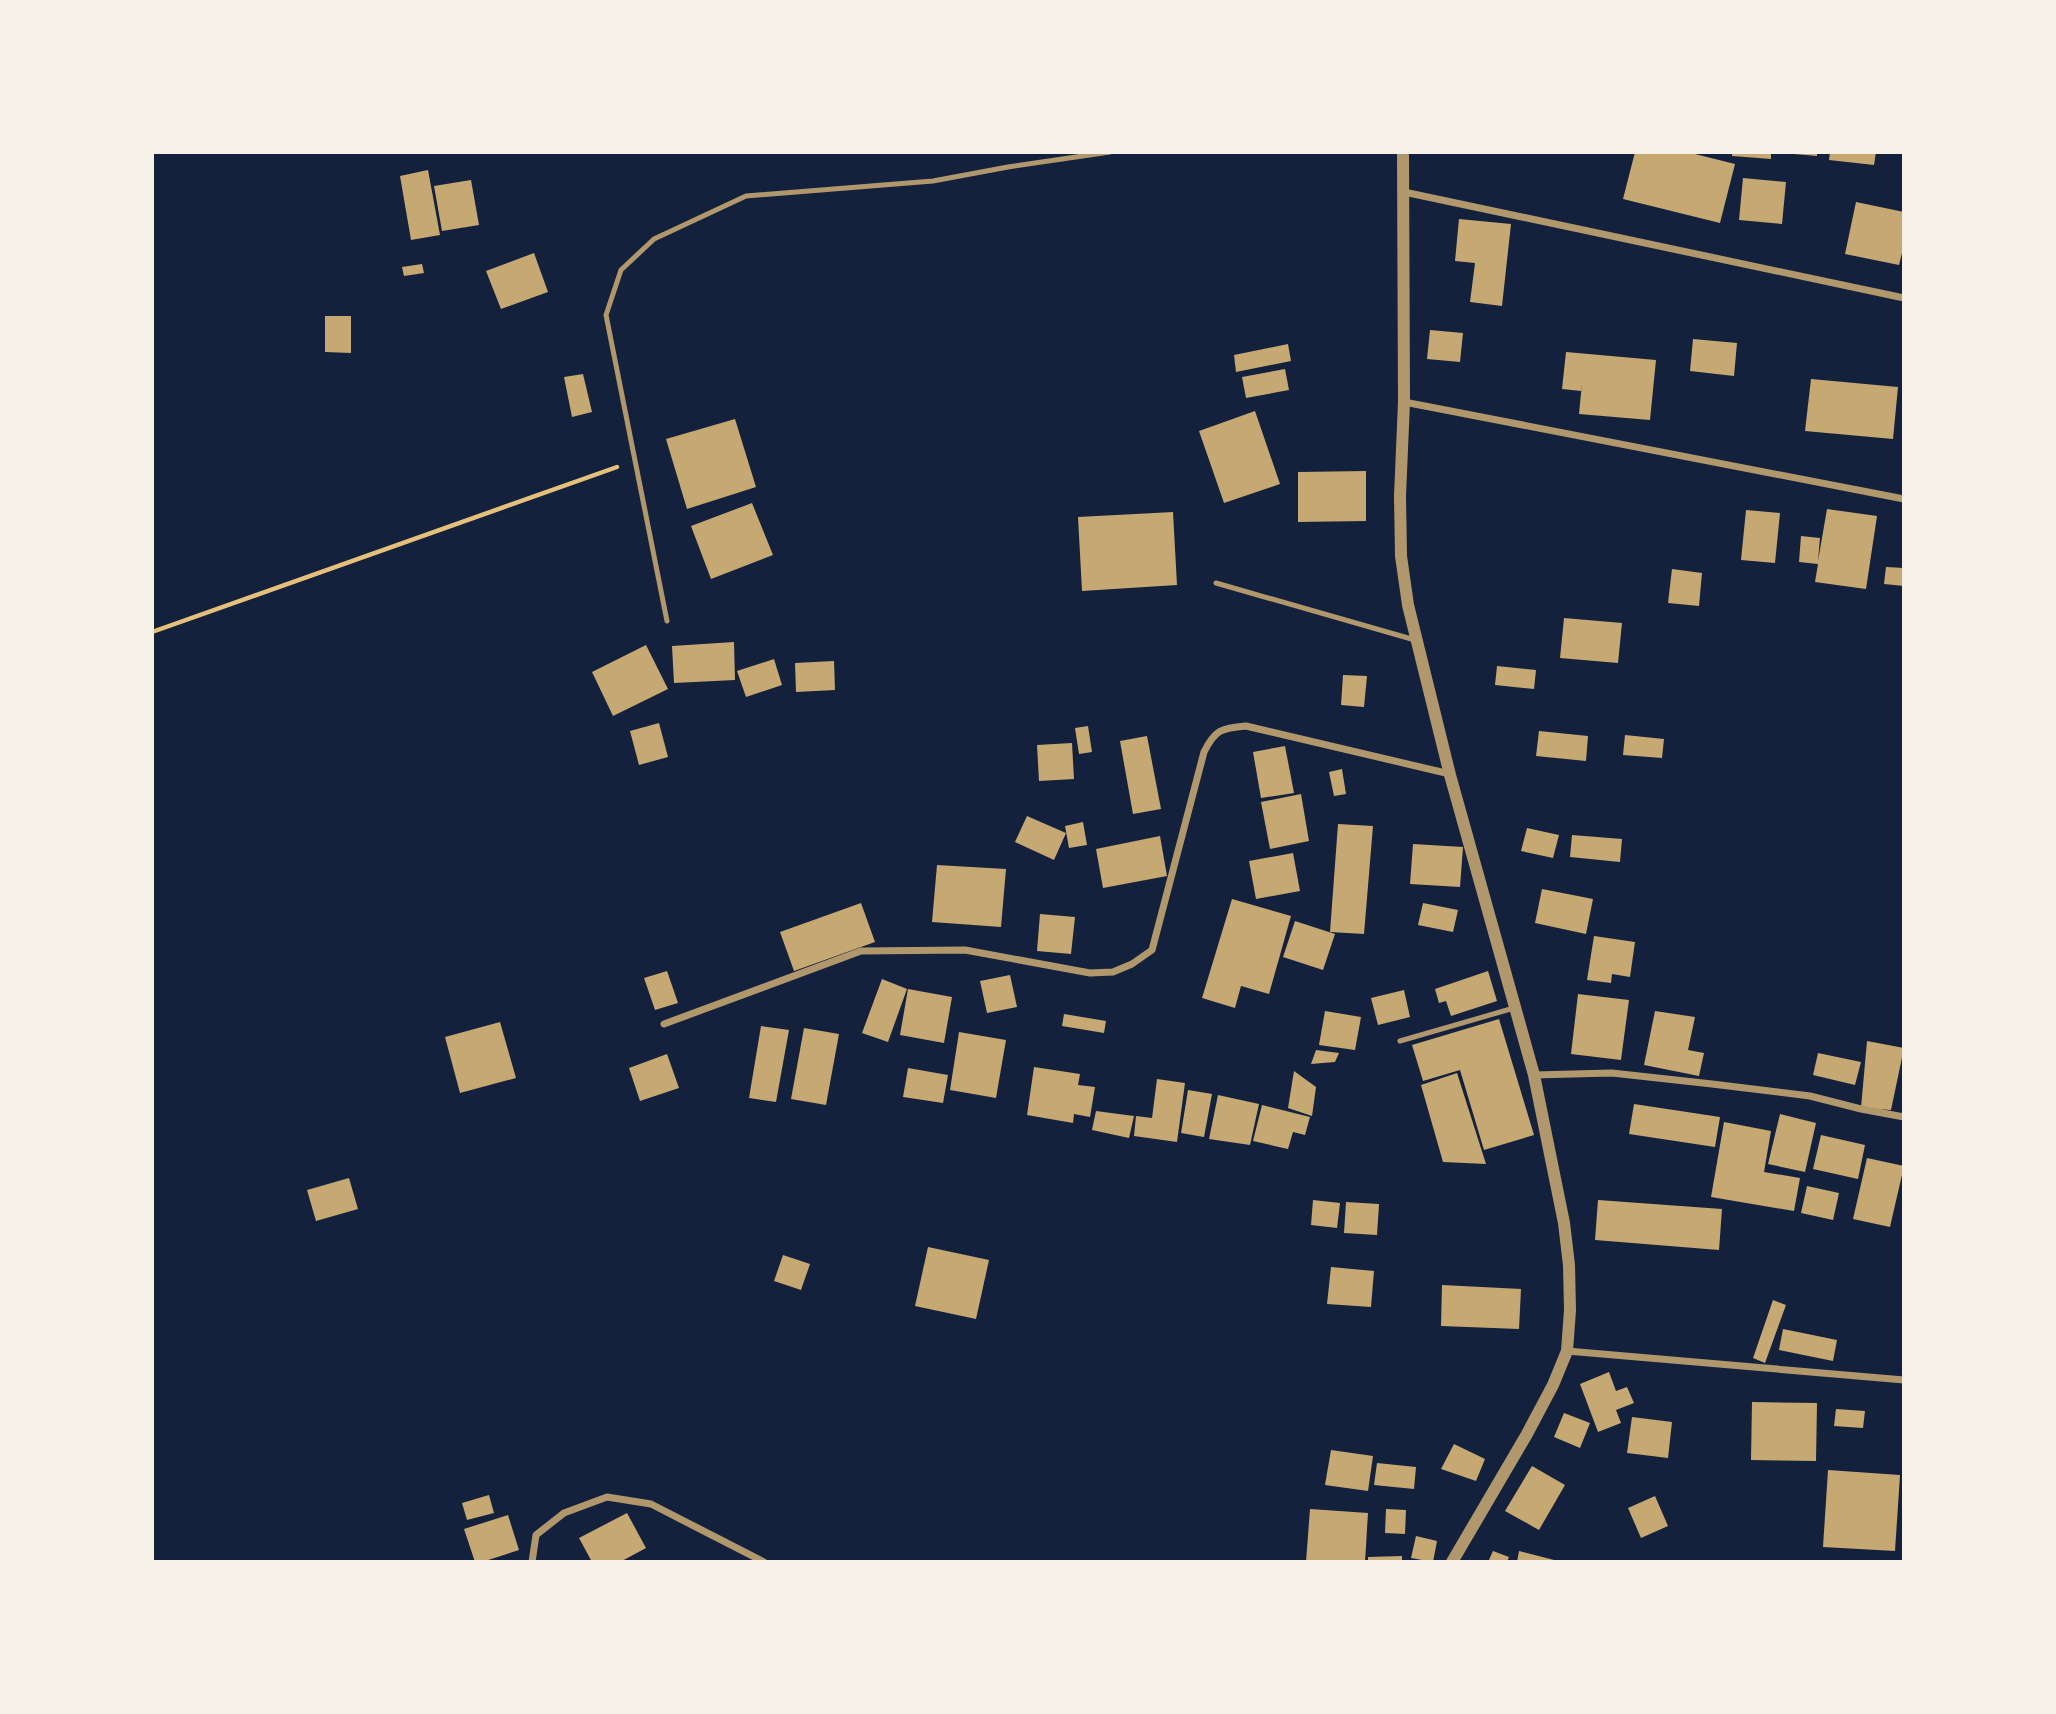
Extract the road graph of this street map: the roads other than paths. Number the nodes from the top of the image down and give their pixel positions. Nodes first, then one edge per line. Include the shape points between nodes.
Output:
1 (1110, 152) edge
2 (1403, 152) edge
3 (1404, 192) junction
4 (1904, 298) edge
5 (1404, 402) junction
6 (1904, 499) edge
7 (1216, 583) dead end
8 (667, 621) dead end
9 (1415, 640) junction
10 (1450, 775) junction
11 (1517, 1007) junction
12 (664, 1024) dead end
13 (1400, 1041) dead end
14 (1534, 1075) junction
15 (1904, 1117) edge
16 (1567, 1351) junction
17 (1904, 1380) edge
18 (532, 1562) edge
19 (764, 1562) edge
20 (1452, 1562) edge

1 - 8 lane via 933,181 746,195 654,239 621,270 606,315
2 - 3 street
3 - 4 street
3 - 5 street
5 - 6 street
5 - 9 street via 1401,556
7 - 9 lane
9 - 10 street
10 - 11 street
10 - 12 street via 1246,726 1230,727 1212,736 1204,752 1152,950 1132,964 1113,972 1090,973 965,950 861,951
11 - 13 lane
11 - 14 street
14 - 15 street via 1612,1073 1712,1084 1810,1096
14 - 16 street via 1564,1223 1570,1310
16 - 17 street
16 - 20 street via 1527,1434
18 - 19 street via 536,1535 564,1513 607,1497 651,1504

